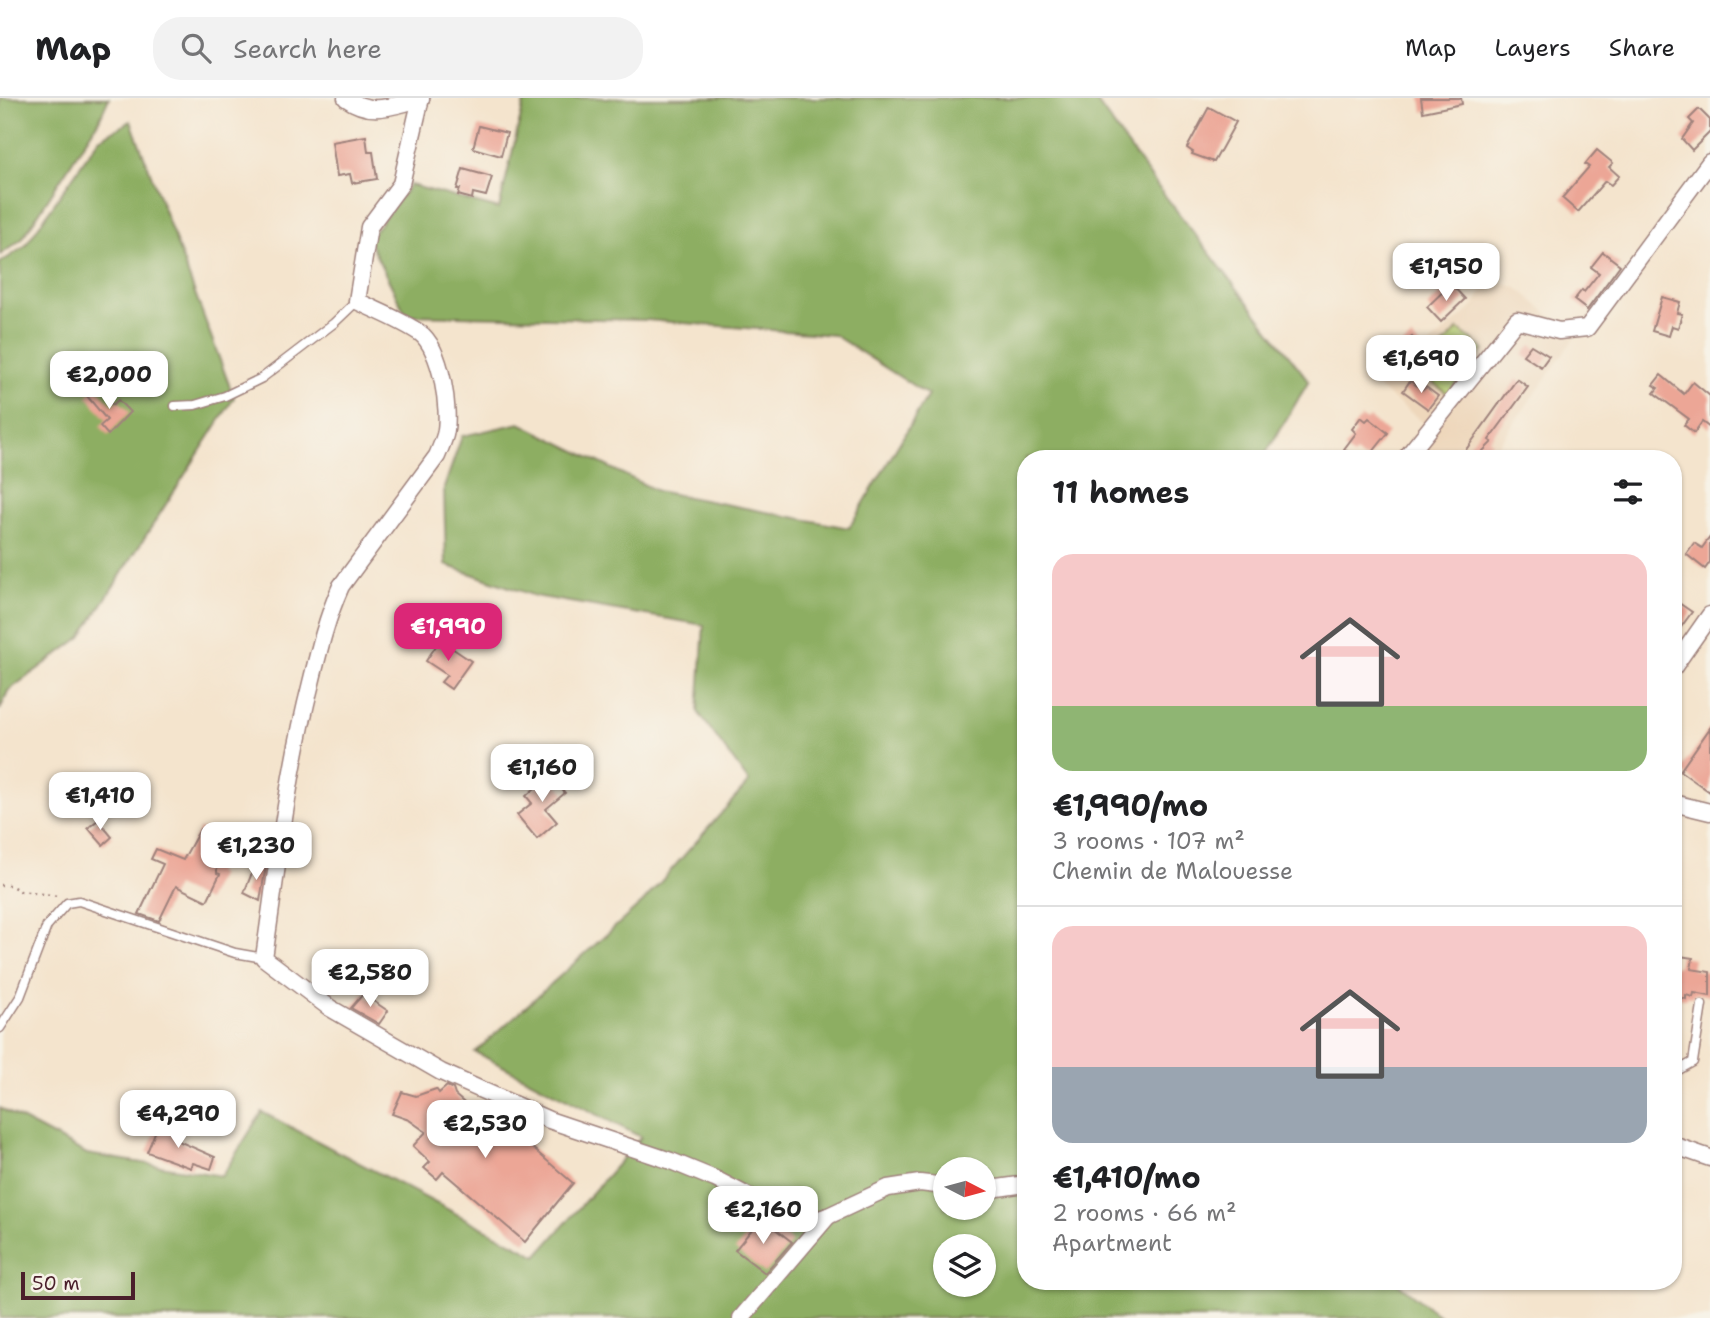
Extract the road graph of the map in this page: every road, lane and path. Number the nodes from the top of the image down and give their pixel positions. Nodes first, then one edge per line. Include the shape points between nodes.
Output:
1 (346, 98) edge
2 (421, 98) edge
3 (1710, 162) edge
4 (357, 301) junction
5 (175, 405) dead end
6 (1412, 450) edge
7 (1710, 615) edge
8 (1682, 655) edge
9 (1682, 805) edge
10 (1710, 812) edge
11 (0, 885) edge
12 (79, 901) junction
13 (264, 958) junction
14 (1702, 1005) dead end
15 (0, 1028) edge
16 (1682, 1068) edge
17 (1682, 1148) edge
18 (1710, 1158) edge
19 (933, 1185) edge
20 (1017, 1185) edge
21 (996, 1188) edge
22 (828, 1216) junction
23 (741, 1318) edge

1 - 2 street via 373,110
2 - 4 street via 401,184 369,228
3 - 6 street via 1587,328 1559,331 1517,320
4 - 5 lane via 262,378 225,396 195,405
4 - 13 street via 422,334 442,377 445,434 437,456 341,586 331,608 284,813
7 - 8 street
9 - 10 street
11 - 12 path
12 - 13 lane via 235,953
12 - 15 lane via 67,903 47,926 20,997
13 - 22 street via 330,1008 441,1072 549,1121 715,1179 776,1211 816,1220
14 - 16 lane via 1693,1062
17 - 18 street
19 - 22 street via 888,1188
20 - 21 street
22 - 23 street

